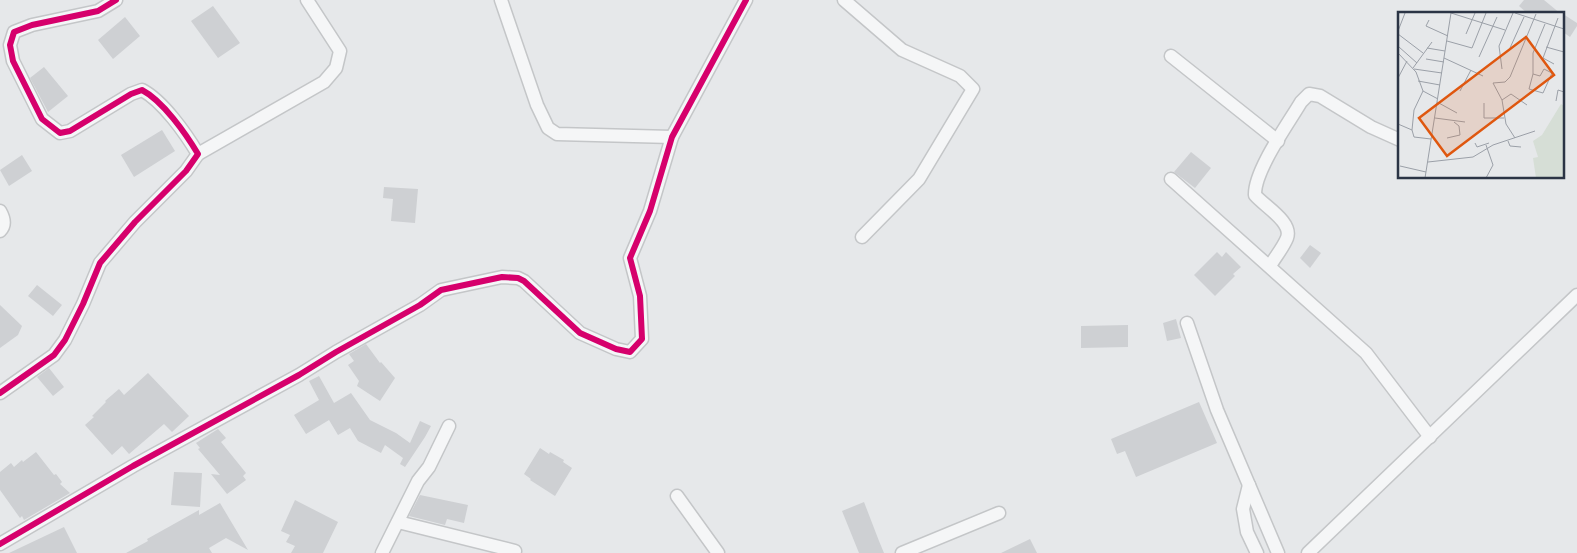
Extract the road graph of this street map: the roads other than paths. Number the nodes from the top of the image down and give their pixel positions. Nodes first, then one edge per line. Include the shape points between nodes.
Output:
1 (116, 0) edge
2 (307, 0) edge
3 (501, 0) edge
4 (746, 0) edge
5 (844, 0) edge
6 (1171, 56) dead end
7 (672, 137) junction
8 (1398, 139) edge
9 (1278, 140) junction
10 (198, 154) junction
11 (1171, 179) dead end
12 (0, 211) edge
13 (0, 231) edge
14 (862, 237) dead end
15 (1270, 266) junction
16 (1577, 295) edge
17 (1187, 323) dead end
18 (0, 393) edge
19 (449, 426) dead end
20 (1430, 437) junction
21 (1249, 485) junction
22 (677, 496) dead end
23 (999, 513) dead end
24 (398, 522) junction
25 (0, 544) edge
26 (515, 551) dead end
27 (382, 553) edge
28 (718, 553) edge
29 (902, 553) edge
30 (1257, 553) edge
31 (1278, 553) edge
32 (1308, 553) edge

1 - 10 street via 98,11 14,32 10,45 13,61 42,119 60,133 70,131 142,90 152,95
2 - 10 street via 340,51 336,68 324,82
3 - 7 street via 548,128 558,134
4 - 7 street
5 - 14 street via 902,50 960,76 973,89 919,179
6 - 9 street
7 - 25 street via 650,211 630,258 640,296 642,339 630,352 616,350 580,333 518,278 502,277 441,290 299,375
8 - 9 street via 1320,96 1309,94
9 - 15 street via 1255,187 1255,195 1282,220 1287,229 1287,237
10 - 18 street via 186,171 100,262 83,304 54,355
11 - 15 street
12 - 13 street via 4,219
15 - 20 street via 1366,353
16 - 20 street
17 - 21 street via 1217,410
19 - 24 street
20 - 32 street
21 - 30 street via 1243,509 1247,532
21 - 31 street
22 - 28 street
23 - 29 street
24 - 26 street
24 - 27 street

